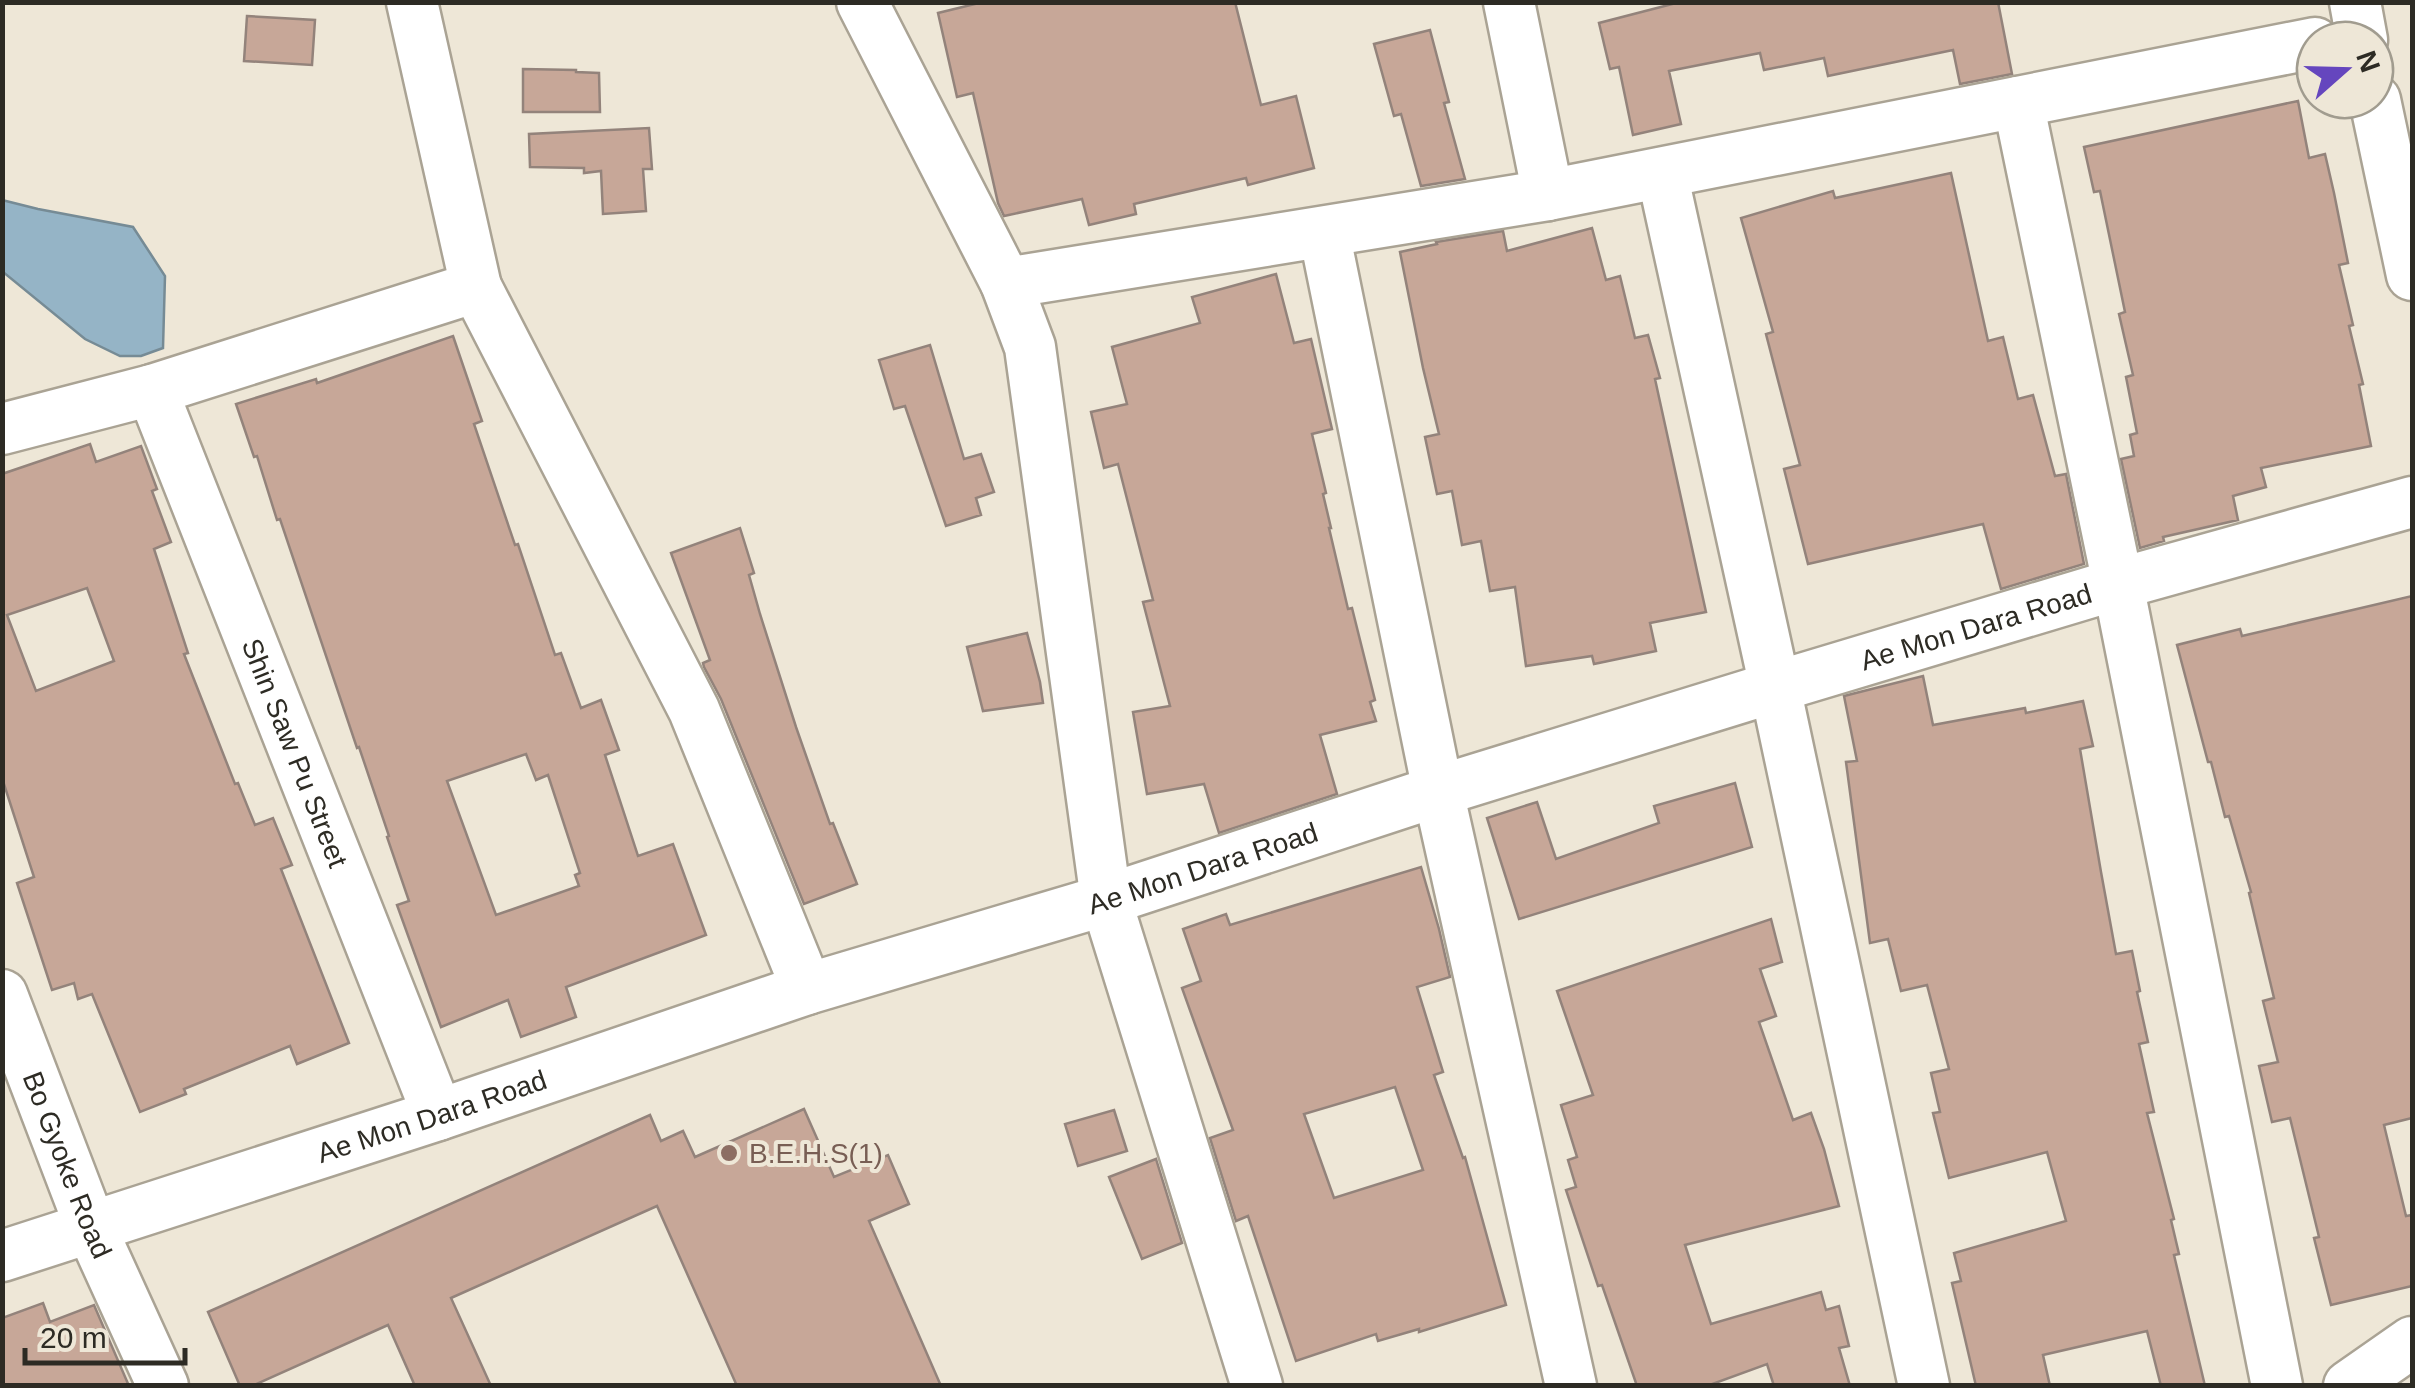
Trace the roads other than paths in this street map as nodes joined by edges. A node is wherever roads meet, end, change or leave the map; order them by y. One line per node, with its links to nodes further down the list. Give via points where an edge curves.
1 (412, 2): 12 (street)
2 (862, 2): 11 (street)
3 (1509, 2): 8 (street)
4 (2295, 43): 5 (street)
5 (2018, 102): 7 (street); 16 (street)
6 (2379, 120): 10 (street)
7 (1662, 173): 8 (street); 17 (street)
8 (1548, 195): 9 (street)
9 (1324, 232): 11 (street); 18 (street)
10 (2412, 275)
11 (1006, 282): 19 (street, via 1030,347)
12 (476, 287): 13 (street); 20 (street, via 694,710)
13 (152, 390): 14 (street); 22 (street, Shin Saw Pu Street)
14 (2, 429)
15 (2412, 502): 16 (street, Ae Mon Dara Road)
16 (2118, 584): 17 (street, Ae Mon Dara Road); 30 (street)
17 (1775, 687): 18 (street, Ae Mon Dara Road); 29 (street)
18 (1438, 791): 19 (street, Ae Mon Dara Road); 28 (street)
19 (1106, 900): 20 (street, Ae Mon Dara Road); 27 (street)
20 (808, 989): 22 (street, Ae Mon Dara Road)
21 (2, 996): 23 (street, Bo Gyoke Road)
22 (438, 1115): 23 (street, Ae Mon Dara Road)
23 (91, 1228): 24 (street, Ae Mon Dara Road); 26 (street, Bo Gyoke Road)
24 (2, 1256)
25 (2412, 1342): 31 (street)
26 (163, 1386)
27 (1257, 1386)
28 (1571, 1386)
29 (1924, 1386)
30 (2277, 1386)
31 (2349, 1386)

